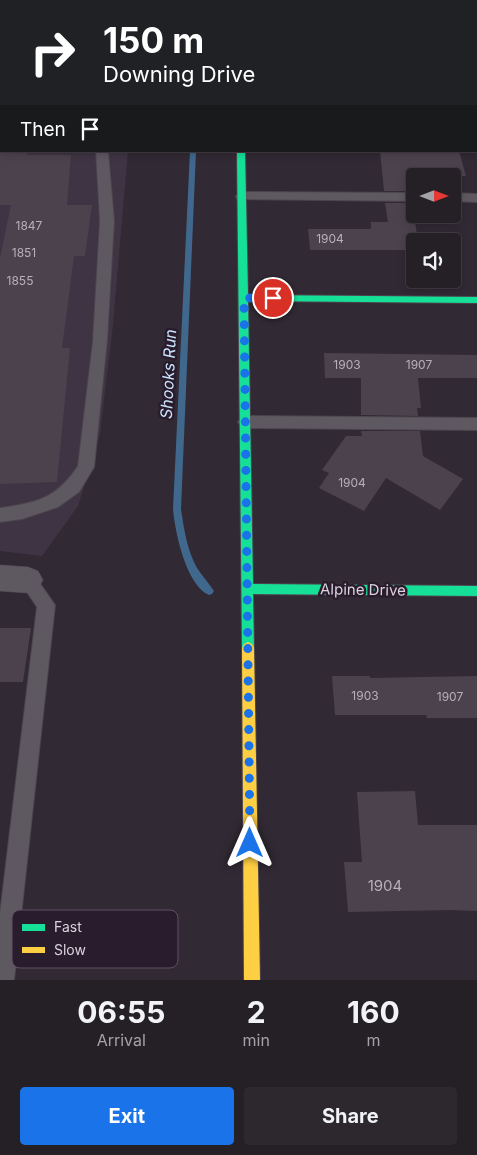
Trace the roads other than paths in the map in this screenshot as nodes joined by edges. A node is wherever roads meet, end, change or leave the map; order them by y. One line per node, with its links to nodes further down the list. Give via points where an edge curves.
1 (102, 152): 11 (lane, via 107,221 100,341 86,467 73,487 52,502)
2 (241, 152): 3 (main road)
3 (242, 196): 4 (lane); 7 (main road)
4 (406, 197)
5 (461, 198): 6 (lane)
6 (477, 198)
7 (244, 298): 8 (main road); 9 (main road)
8 (477, 300)
9 (246, 422): 10 (lane); 13 (main road)
10 (477, 424)
11 (0, 515)
12 (14, 579): 15 (lane, via 46,605)
13 (248, 589): 14 (main road, Alpine Drive); 16 (main road)
14 (477, 591)
15 (3, 980)
16 (252, 980)

